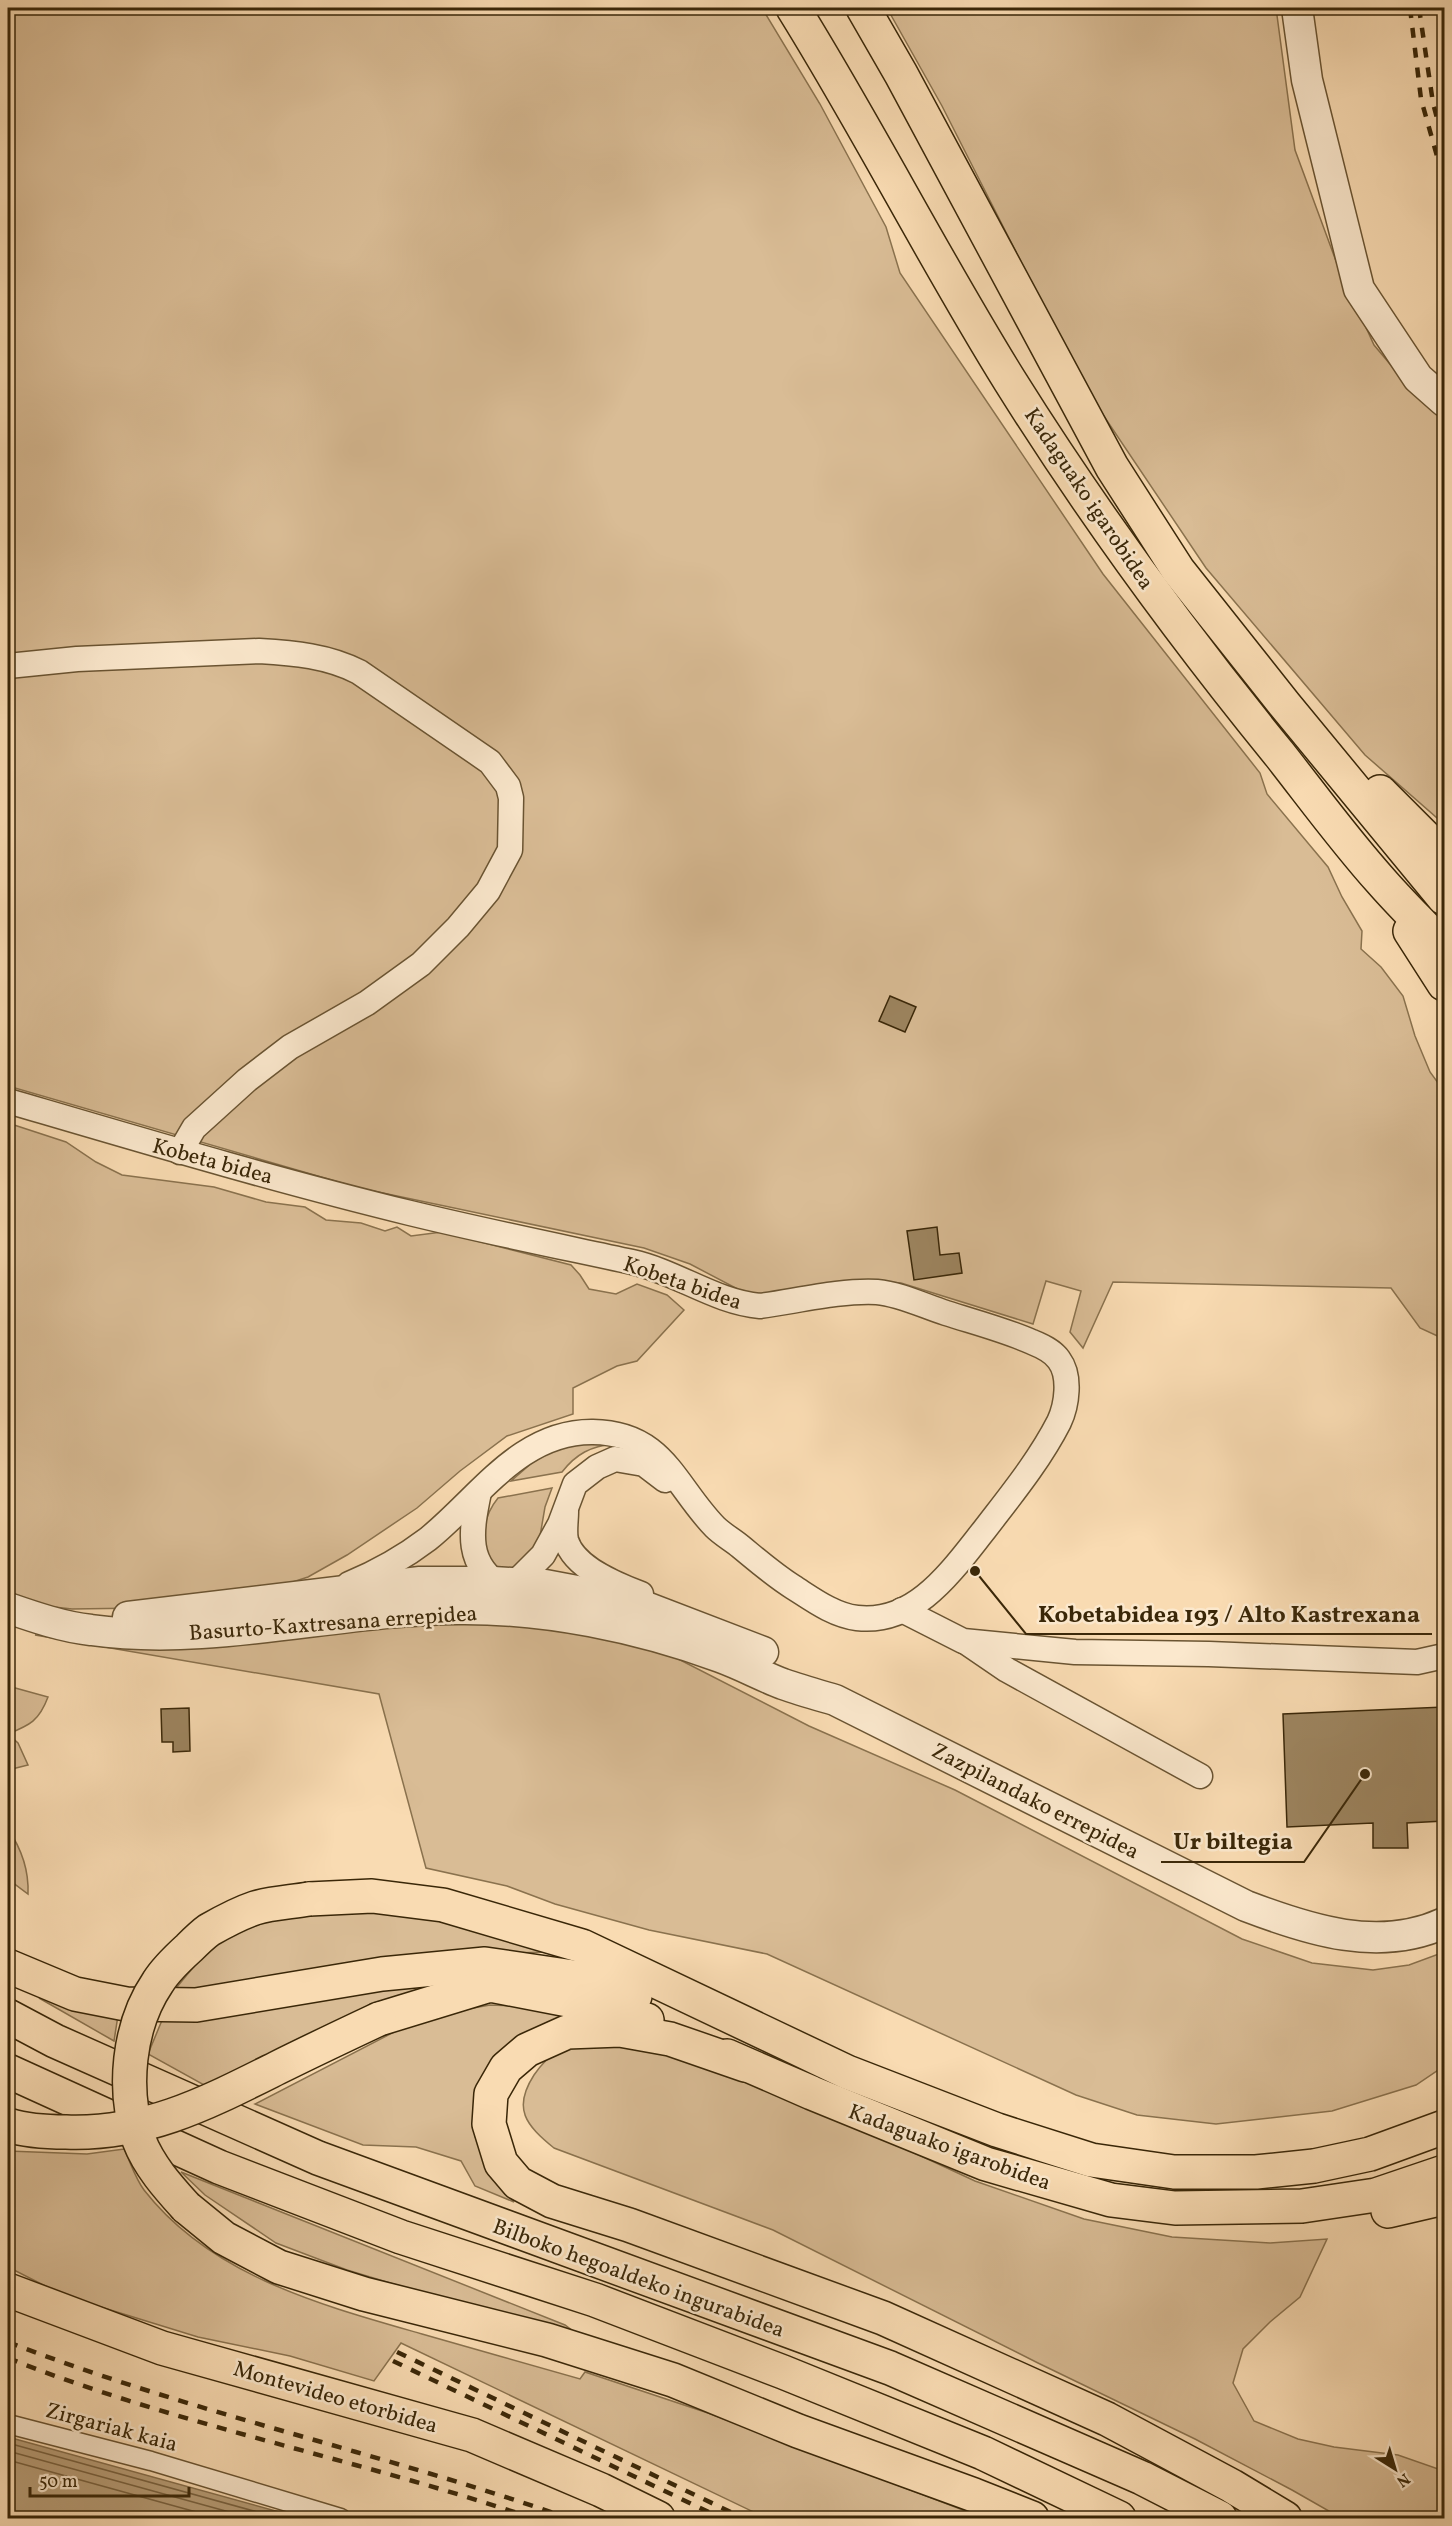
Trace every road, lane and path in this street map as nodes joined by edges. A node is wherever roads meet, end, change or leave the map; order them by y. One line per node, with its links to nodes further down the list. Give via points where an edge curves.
1 (793, 8): 8 (main road, Kadaguako igarobidea, via 932,251 1076,482 1227,690)
2 (862, 8): 6 (main road, Kadaguako igarobidea, via 1112,467 1178,570)
3 (1297, 8): 4 (street, via 1307,80 1359,289 1418,378)
4 (1444, 401)
5 (8, 666): 13 (street, via 259,651 340,662 490,762 508,786 510,850 488,891 458,927 420,964 367,1004 290,1047 247,1080 194,1128)
6 (1285, 705): 7 (main road); 9 (main road, Kadaguako igarobidea)
7 (1444, 856)
8 (1380, 880): 10 (main road, Kadaguako igarobidea); 11 (main road)
9 (1444, 898)
10 (1444, 948)
11 (1444, 984)
12 (8, 1101): 13 (street, Kobeta bidea)
13 (180, 1152): 19 (street, Kobeta bidea, via 410,1213 652,1266 746,1305 877,1292 1047,1349 1061,1362 1067,1383 1063,1414 1048,1445 949,1575 922,1599)
14 (479, 1492): 15 (street, via 518,1457 549,1438 590,1432 623,1434 649,1450 678,1477); 17 (street, via 471,1540 480,1564); 18 (street, via 402,1558)
15 (697, 1506): 16 (street, via 644,1464 615,1459 575,1484); 19 (street, Kobeta bidea, via 717,1529 773,1574 828,1609 857,1618)
16 (566, 1509): 17 (street, via 543,1555); 21 (street, via 566,1541 582,1563 597,1575 659,1601)
17 (506, 1585): 18 (street, Basurto-Kaxtresana errepidea, via 420,1582); 21 (street, Basurto-Kaxtresana errepidea, via 545,1585 630,1601); 22 (street, via 527,1598 608,1611)
18 (327, 1606): 20 (street, Basurto-Kaxtresana errepidea, via 219,1632 163,1634 91,1630); 22 (street, Basurto-Kaxtresana errepidea, via 458,1609 558,1617)
19 (902, 1610): 23 (street)
20 (17, 1611)
21 (708, 1629): 25 (street, Basurto-Kaxtresana errepidea, via 796,1669)
22 (631, 1631): 25 (street, Basurto-Kaxtresana errepidea, via 713,1654 784,1684)
23 (963, 1641): 24 (street, via 1075,1652 1416,1662); 26 (street, via 1008,1671)
24 (1444, 1656)
25 (835, 1700): 27 (street, Zazpilandako errepidea, via 1246,1906 1292,1923 1330,1933 1370,1937 1411,1933)
26 (1200, 1776)
27 (1444, 1923)
28 (8, 1966): 31 (main road, via 75,1994 126,2004 196,2005 382,1974 485,1964 587,1979)
29 (8, 2016): 44 (main road, Bilboko hegoaldeko ingurabidea, via 55,2041 318,2157 890,2368 1142,2478)
30 (745, 2065): 33 (main road, bridge, via 663,2024 599,2006 490,1985 379,2019 173,2116 131,2128 90,2133 27,2131); 37 (main road, Kadaguako igarobidea, via 931,2143 1036,2180 1111,2200 1175,2208); 45 (main road, via 670,2039 620,2030 567,2032 527,2050 506,2068 491,2094 489,2124 501,2163 518,2183 552,2201 629,2225 883,2318 1107,2419)
31 (835, 2066): 34 (main road, Kadaguako igarobidea, via 1052,2149 1091,2160 1174,2172 1256,2172 1314,2166 1370,2154); 42 (main road, bridge, via 582,1946 443,1905 372,1896 309,1899 255,1908 208,1931 157,1982 143,2009 129,2085 139,2139 163,2182 186,2207 244,2250 364,2294 548,2340 673,2380)
32 (8, 2071): 43 (main road, Bilboko hegoaldeko ingurabidea, via 219,2167 401,2238 596,2300 783,2372 983,2453)
33 (8, 2126)
34 (1444, 2127)
35 (1444, 2172): 37 (main road, Kadaguako igarobidea, via 1376,2195 1302,2206)
36 (1444, 2198): 37 (main road, via 1307,2222 1270,2223)
37 (1230, 2208)
38 (8, 2289): 41 (main road, Montevideo etorbidea, via 162,2348 472,2435)
39 (8, 2424): 40 (street, Zirgariak kaia, via 151,2461)
40 (340, 2518)
41 (658, 2518)
42 (1032, 2518)
43 (1119, 2518)
44 (1220, 2518)
45 (1285, 2518)

